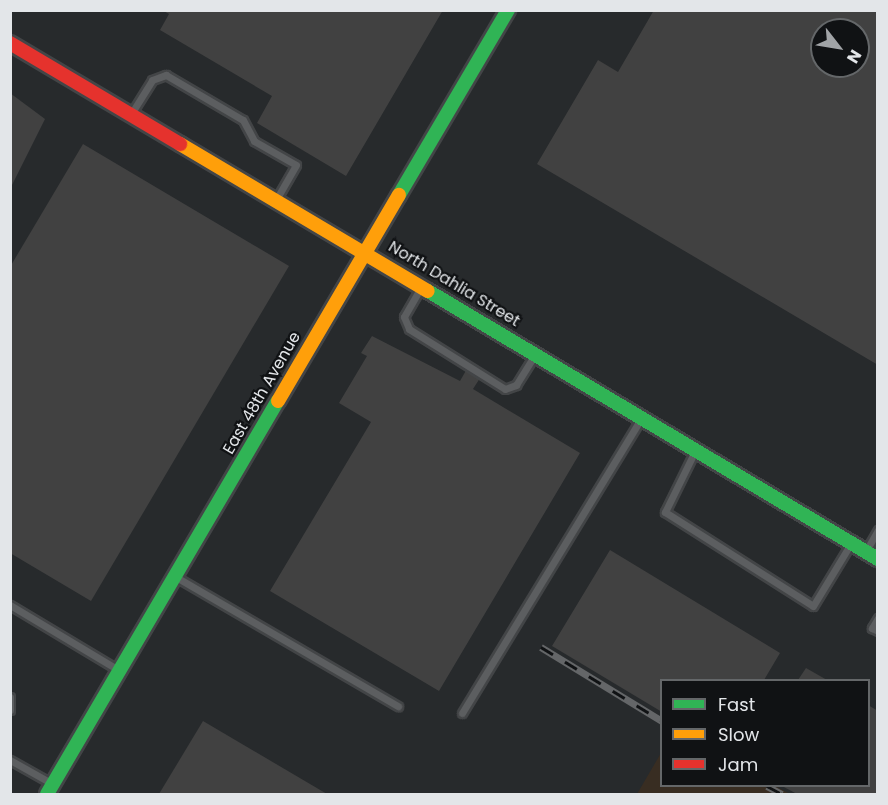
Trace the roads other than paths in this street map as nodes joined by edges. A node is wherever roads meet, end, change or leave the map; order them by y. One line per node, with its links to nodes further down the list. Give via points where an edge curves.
1 (507, 10): 5 (street, East 48th Avenue)
2 (10, 43): 3 (street, North Dahlia Street)
3 (132, 114): 4 (street, North Dahlia Street); 4 (lane, via 152,80 166,75 243,120 254,141 296,165)
4 (277, 198): 5 (street, North Dahlia Street)
5 (365, 249): 6 (street, North Dahlia Street); 13 (street, East 48th Avenue)
6 (423, 285): 7 (street, North Dahlia Street); 7 (lane, via 404,317 409,329 505,389 516,385)
7 (536, 353): 8 (street, North Dahlia Street)
8 (642, 417): 9 (street, North Dahlia Street); 21 (lane)
9 (696, 449): 11 (street, North Dahlia Street); 11 (lane, via 665,512 813,606)
10 (878, 530): 12 (lane)
11 (851, 543): 12 (street, North Dahlia Street)
12 (874, 556)
13 (174, 576): 17 (street, East 48th Avenue); 19 (lane)
14 (10, 605): 17 (lane)
15 (878, 618): 16 (lane, via 872,628)
16 (878, 632)
17 (119, 670): 23 (street, East 48th Avenue)
18 (10, 697): 20 (lane)
19 (398, 706)
20 (10, 710)
21 (462, 713)
22 (10, 760): 23 (lane)
23 (50, 789)

